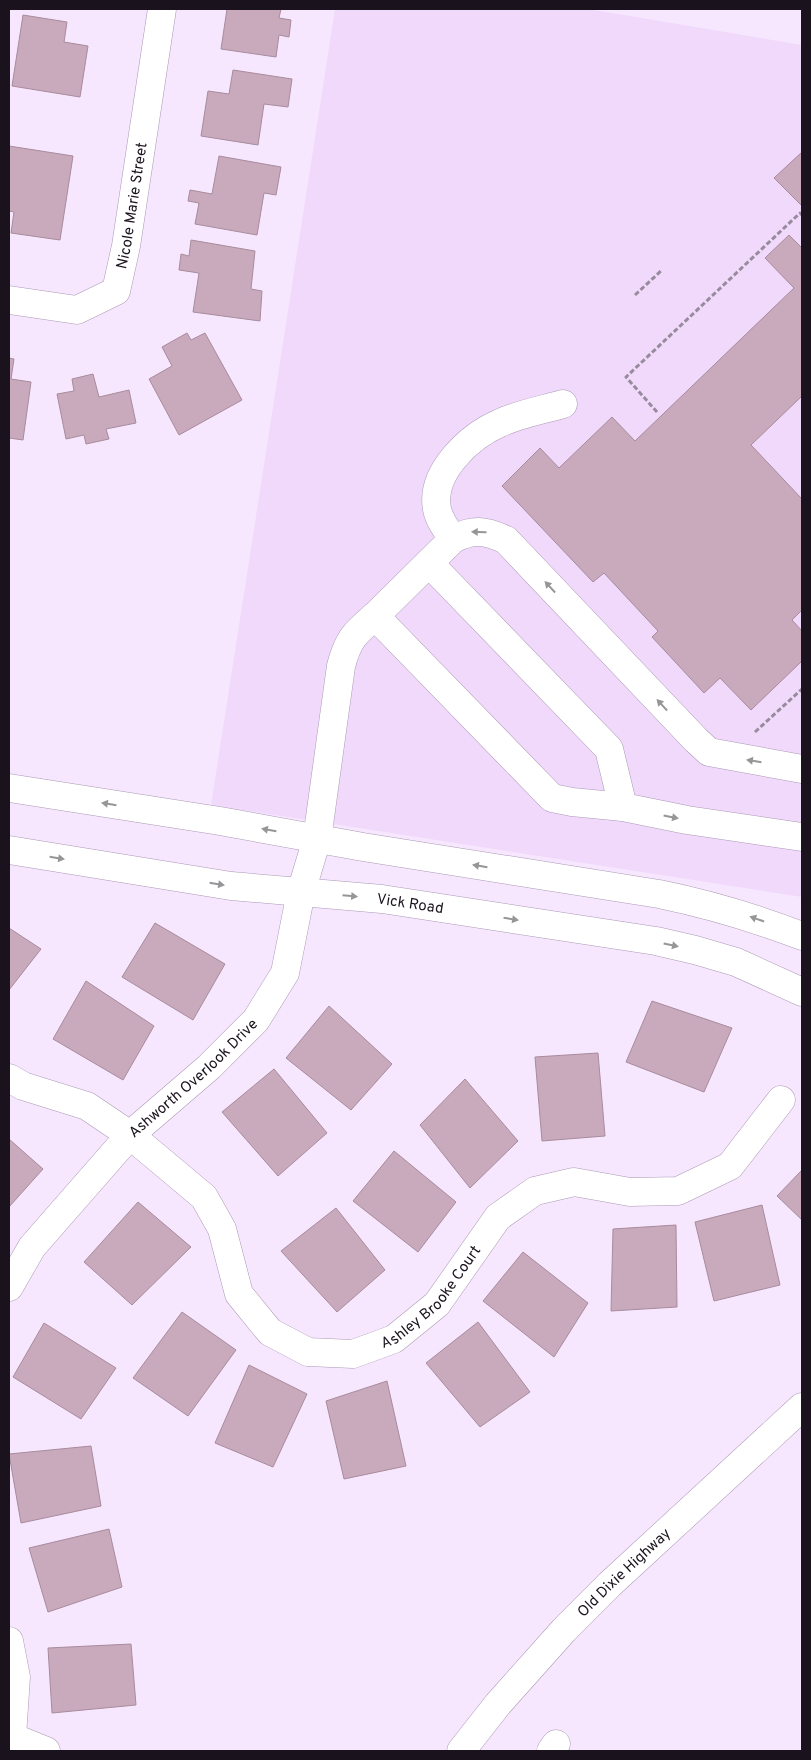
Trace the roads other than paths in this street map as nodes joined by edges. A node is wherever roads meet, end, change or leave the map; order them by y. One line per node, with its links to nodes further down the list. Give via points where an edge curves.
1 (162, 9): 2 (street, Nicole Marie Street, via 126,246 116,291 77,310)
2 (9, 300)
3 (563, 404): 4 (street, via 501,422 476,436 453,458 436,497 441,522)
4 (453, 539): 5 (street, Ashworth Overlook Drive); 7 (street, one-way to 4, via 709,752 506,540 480,532 466,532)
5 (429, 562): 6 (street, Ashworth Overlook Drive); 9 (street, via 609,749)
6 (375, 616): 9 (street, via 552,798); 11 (street, Ashworth Overlook Drive, via 354,634 345,650)
7 (802, 769)
8 (9, 788): 11 (street, one-way to 8)
9 (623, 807): 10 (street, one-way to 10)
10 (802, 837)
11 (317, 839): 13 (street, Ashworth Overlook Drive); 14 (street, one-way to 11, via 714,906 659,894)
12 (9, 850): 13 (street, Vick Road, one-way to 13, via 231,886)
13 (301, 892): 15 (street, Vick Road, one-way to 15, via 382,899 656,941 736,962); 18 (street, Ashworth Overlook Drive, via 285,972 256,1020 209,1067)
14 (802, 936)
15 (802, 992)
16 (9, 1078): 18 (street, Ashley Brooke Court, via 23,1086 87,1106)
17 (781, 1100): 18 (street, Ashley Brooke Court, via 730,1166 678,1191 630,1192 574,1182 535,1191 498,1217 437,1304 394,1340 353,1354 308,1352 270,1332 239,1294 222,1229 204,1197)
18 (130, 1135): 19 (street, Ashworth Overlook Drive, via 32,1247)
19 (9, 1287)
20 (802, 1407): 24 (street, Old Dixie Highway, via 564,1630)
21 (9, 1641): 22 (street, via 16,1677)
22 (11, 1742): 23 (street)
23 (46, 1751)
24 (461, 1751)

